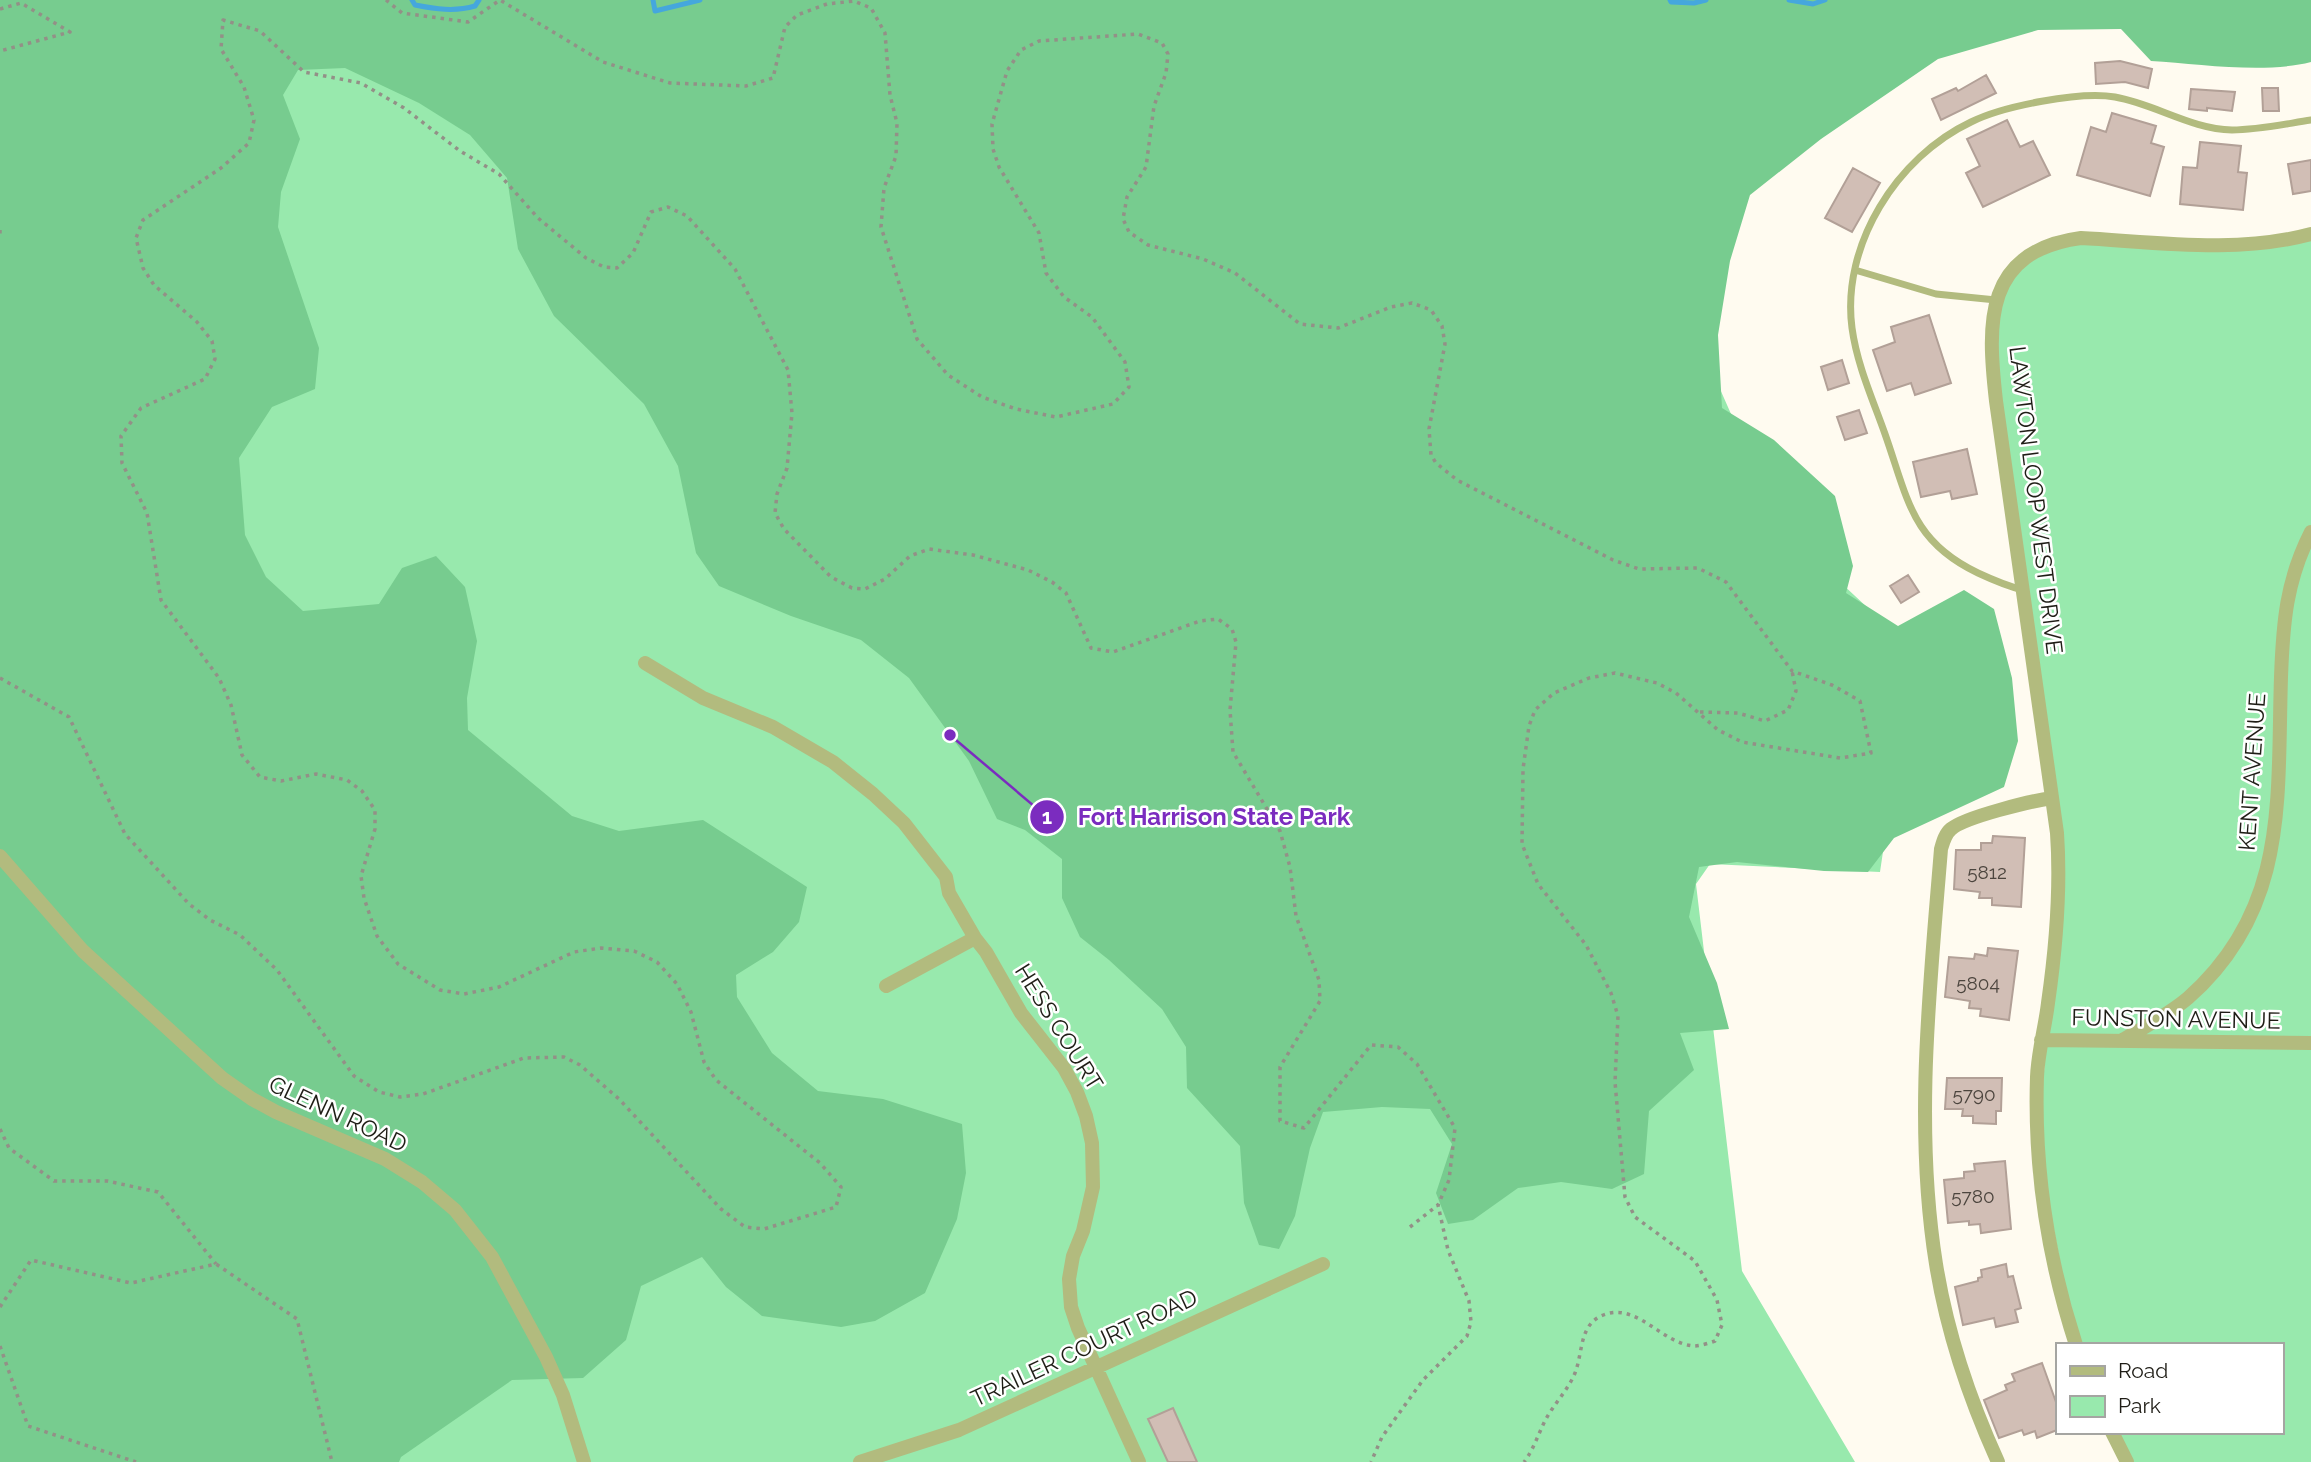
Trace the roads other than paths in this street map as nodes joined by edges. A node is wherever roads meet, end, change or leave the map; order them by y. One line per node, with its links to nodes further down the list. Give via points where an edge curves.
1 (2311, 120): 3 (lane, via 2233,130 2201,125 2118,97 2092,96 1997,111 1949,133 1903,173 1870,225)
2 (2311, 234): 4 (street, LAWTON LOOP WEST DRIVE, via 2263,243 2202,245 2061,240 2021,261)
3 (1855, 270): 4 (lane, via 1936,294); 6 (lane, via 1850,308 1855,346 1919,523 1936,546 1960,565)
4 (1996, 300): 6 (street, LAWTON LOOP WEST DRIVE, via 1993,380)
5 (2311, 533): 13 (street, KENT AVENUE, via 2295,568 2284,619 2276,816 2264,884 2247,924 2206,980 2160,1019)
6 (2024, 590): 8 (street, LAWTON LOOP WEST DRIVE)
7 (645, 663): 10 (street, HESS COURT, via 703,698 804,744 873,794 904,823 946,877 949,893)
8 (2052, 798): 12 (street, LAWTON LOOP WEST DRIVE, via 2058,895 2053,969); 22 (street, via 1984,815 1957,824 1947,833 1941,849 1928,1002 1927,1178 1936,1266 1962,1373)
9 (0, 856): 19 (street, GLENN ROAD, via 83,951 222,1078 276,1112 385,1159 455,1210 492,1257 549,1363)
10 (975, 938): 11 (street); 17 (street, HESS COURT, via 1021,1013 1069,1077 1089,1126 1093,1187 1069,1287 1075,1322)
11 (886, 986)
12 (2041, 1040): 13 (street, FUNSTON AVENUE); 16 (street, LAWTON LOOP WEST DRIVE, via 2037,1098 2042,1190 2054,1266)
13 (2121, 1041): 14 (street, FUNSTON AVENUE)
14 (2311, 1043)
15 (1323, 1264): 17 (street, TRAILER COURT ROAD)
16 (2075, 1343)
17 (1095, 1366): 20 (street, TRAILER COURT ROAD, via 940,1438); 21 (street, HESS COURT)
18 (2113, 1434): 23 (street)
19 (584, 1462)
20 (860, 1462)
21 (1139, 1462)
22 (1998, 1462)
23 (2127, 1462)

